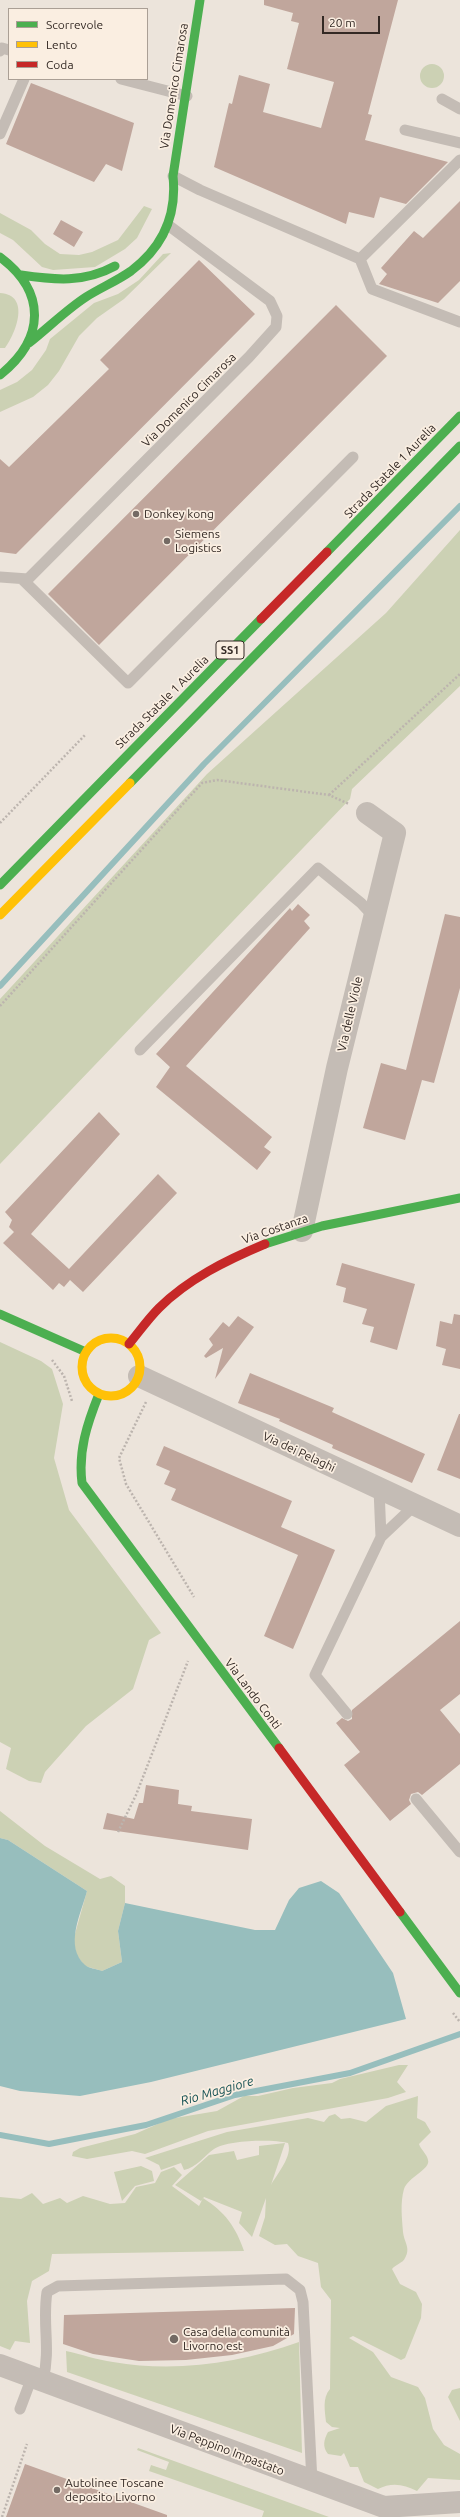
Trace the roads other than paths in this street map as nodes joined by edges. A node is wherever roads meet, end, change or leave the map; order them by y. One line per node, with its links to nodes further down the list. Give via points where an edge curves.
1 (200, 0): 4 (main road, Via Domenico Cimarosa)
2 (24, 80): 8 (lane)
3 (125, 80): 4 (lane)
4 (186, 96): 11 (main road, Via Domenico Cimarosa)
5 (442, 99): 6 (lane)
6 (460, 109)
7 (405, 130): 9 (lane)
8 (0, 134)
9 (460, 143)
10 (460, 160): 15 (lane)
11 (173, 176): 12 (main road, Via Domenico Cimarosa); 13 (main road, Via Domenico Cimarosa, via 175,202); 15 (lane)
12 (163, 192)
13 (168, 225): 19 (main road, Via Domenico Cimarosa, via 150,252 131,271 84,298); 25 (lane, Via Domenico Cimarosa, via 270,301 277,316 276,327 96,512 28,579)
14 (0, 257): 17 (main road)
15 (360, 259): 18 (lane, via 372,289)
16 (120, 262): 17 (main road, via 98,275 78,281)
17 (20, 275): 19 (main road, via 34,300 34,326)
18 (460, 322)
19 (29, 343): 20 (main road, via 16,362)
20 (0, 375)
21 (460, 416): 27 (main road, Strada Statale 1 Aurelia / SS1)
22 (460, 446): 28 (main road, SS1)
23 (353, 457): 25 (lane, via 128,683)
24 (0, 577): 25 (lane)
25 (22, 579)
26 (367, 813): 29 (street, Via delle Viole, via 395,833)
27 (0, 885)
28 (0, 915)
29 (374, 917): 30 (lane, via 318,868); 32 (street, Via delle Viole)
30 (140, 1050)
31 (460, 1198): 32 (main road, Via Costanza, via 346,1219)
32 (302, 1230): 34 (main road, Via Costanza, via 254,1247 178,1290 152,1313)
33 (0, 1314): 35 (main road)
34 (129, 1344): 35 (main road, via 119,1339 108,1338 98,1341); 36 (main road, via 139,1358)
35 (86, 1352): 37 (main road, via 82,1359 82,1374 89,1387)
36 (139, 1376): 37 (main road, via 133,1387 123,1394); 38 (street, Via dei Pelaghi)
37 (99, 1394): 45 (main road, Via Lando Conti, via 86,1424 80,1449 82,1483)
38 (379, 1489): 39 (street, Via dei Pelaghi); 41 (lane)
39 (415, 1505): 40 (street, Via dei Pelaghi); 41 (lane)
40 (460, 1526)
41 (381, 1537): 42 (lane, via 315,1675)
42 (347, 1714)
43 (416, 1799): 44 (lane)
44 (460, 1852)
45 (460, 1993)
46 (0, 2365): 47 (street, Via Peppino Impastato)
47 (37, 2378): 48 (lane); 49 (street, Via Peppino Impastato); 49 (lane, via 48,2360 45,2305 47,2292 58,2286 286,2279 300,2290 303,2302)
48 (20, 2409)
49 (312, 2482): 51 (street, Via Peppino Impastato)
50 (460, 2502): 51 (street, Via Peppino Impastato)
51 (384, 2512)

